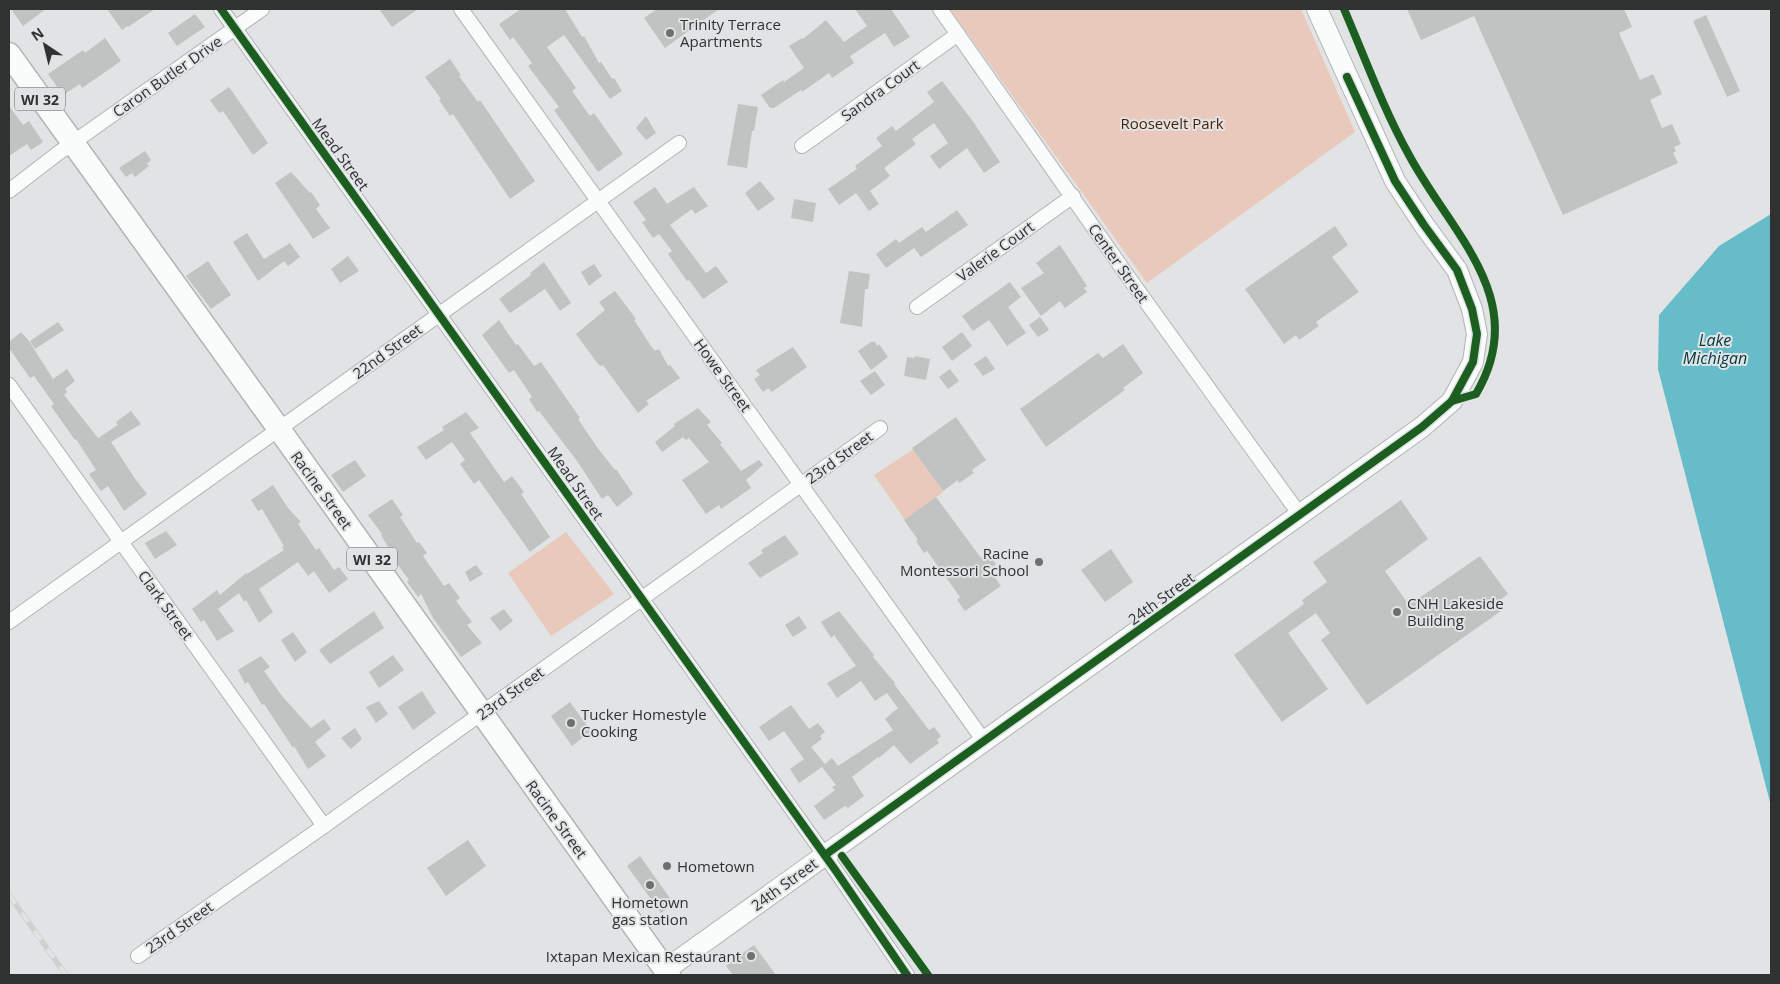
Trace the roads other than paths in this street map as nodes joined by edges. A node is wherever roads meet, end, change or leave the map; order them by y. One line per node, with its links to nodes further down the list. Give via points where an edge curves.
1 (221, 9): 6 (street, Mead Street)
2 (262, 9): 6 (street, Caron Butler Drive)
3 (461, 9): 14 (street, Howe Street)
4 (940, 9): 7 (street, Center Street)
5 (1317, 9): 21 (street, 24th Street, via 1395,181 1457,270 1477,334 1473,362 1452,401 1431,421)
6 (235, 28): 10 (street, Caron Butler Drive); 16 (street, Mead Street)
7 (958, 34): 11 (street, Sandra Court); 13 (street, Center Street)
8 (9, 54): 10 (main road, Racine Street / WI 32)
9 (678, 143): 14 (street, 22nd Street)
10 (72, 144): 12 (street, Caron Butler Drive); 19 (main road, Racine Street / WI 32)
11 (802, 146)
12 (9, 191)
13 (1073, 196): 15 (street, Valerie Court); 21 (street, Center Street)
14 (598, 200): 16 (street, 22nd Street); 20 (street, Howe Street)
15 (917, 307)
16 (439, 314): 19 (street, 22nd Street); 23 (street, Mead Street)
17 (9, 385): 22 (street, Clark Street)
18 (880, 428): 20 (street, 23rd Street)
19 (279, 429): 22 (street, 22nd Street); 25 (main road, Racine Street / WI 32)
20 (801, 484): 23 (street, 23rd Street); 26 (street, Howe Street)
21 (1300, 515): 26 (street, 24th Street)
22 (121, 542): 24 (street, 22nd Street); 27 (street, Clark Street)
23 (641, 598): 25 (street, 23rd Street); 28 (street, Mead Street)
24 (9, 622)
25 (482, 713): 27 (street, 23rd Street); 30 (main road, Racine Street / WI 32)
26 (984, 741): 28 (street, 24th Street)
27 (324, 826): 29 (street, 23rd Street)
28 (825, 855): 30 (street, 24th Street); 31 (street, Mead Street)
29 (138, 956)
30 (667, 973)
31 (907, 975)

